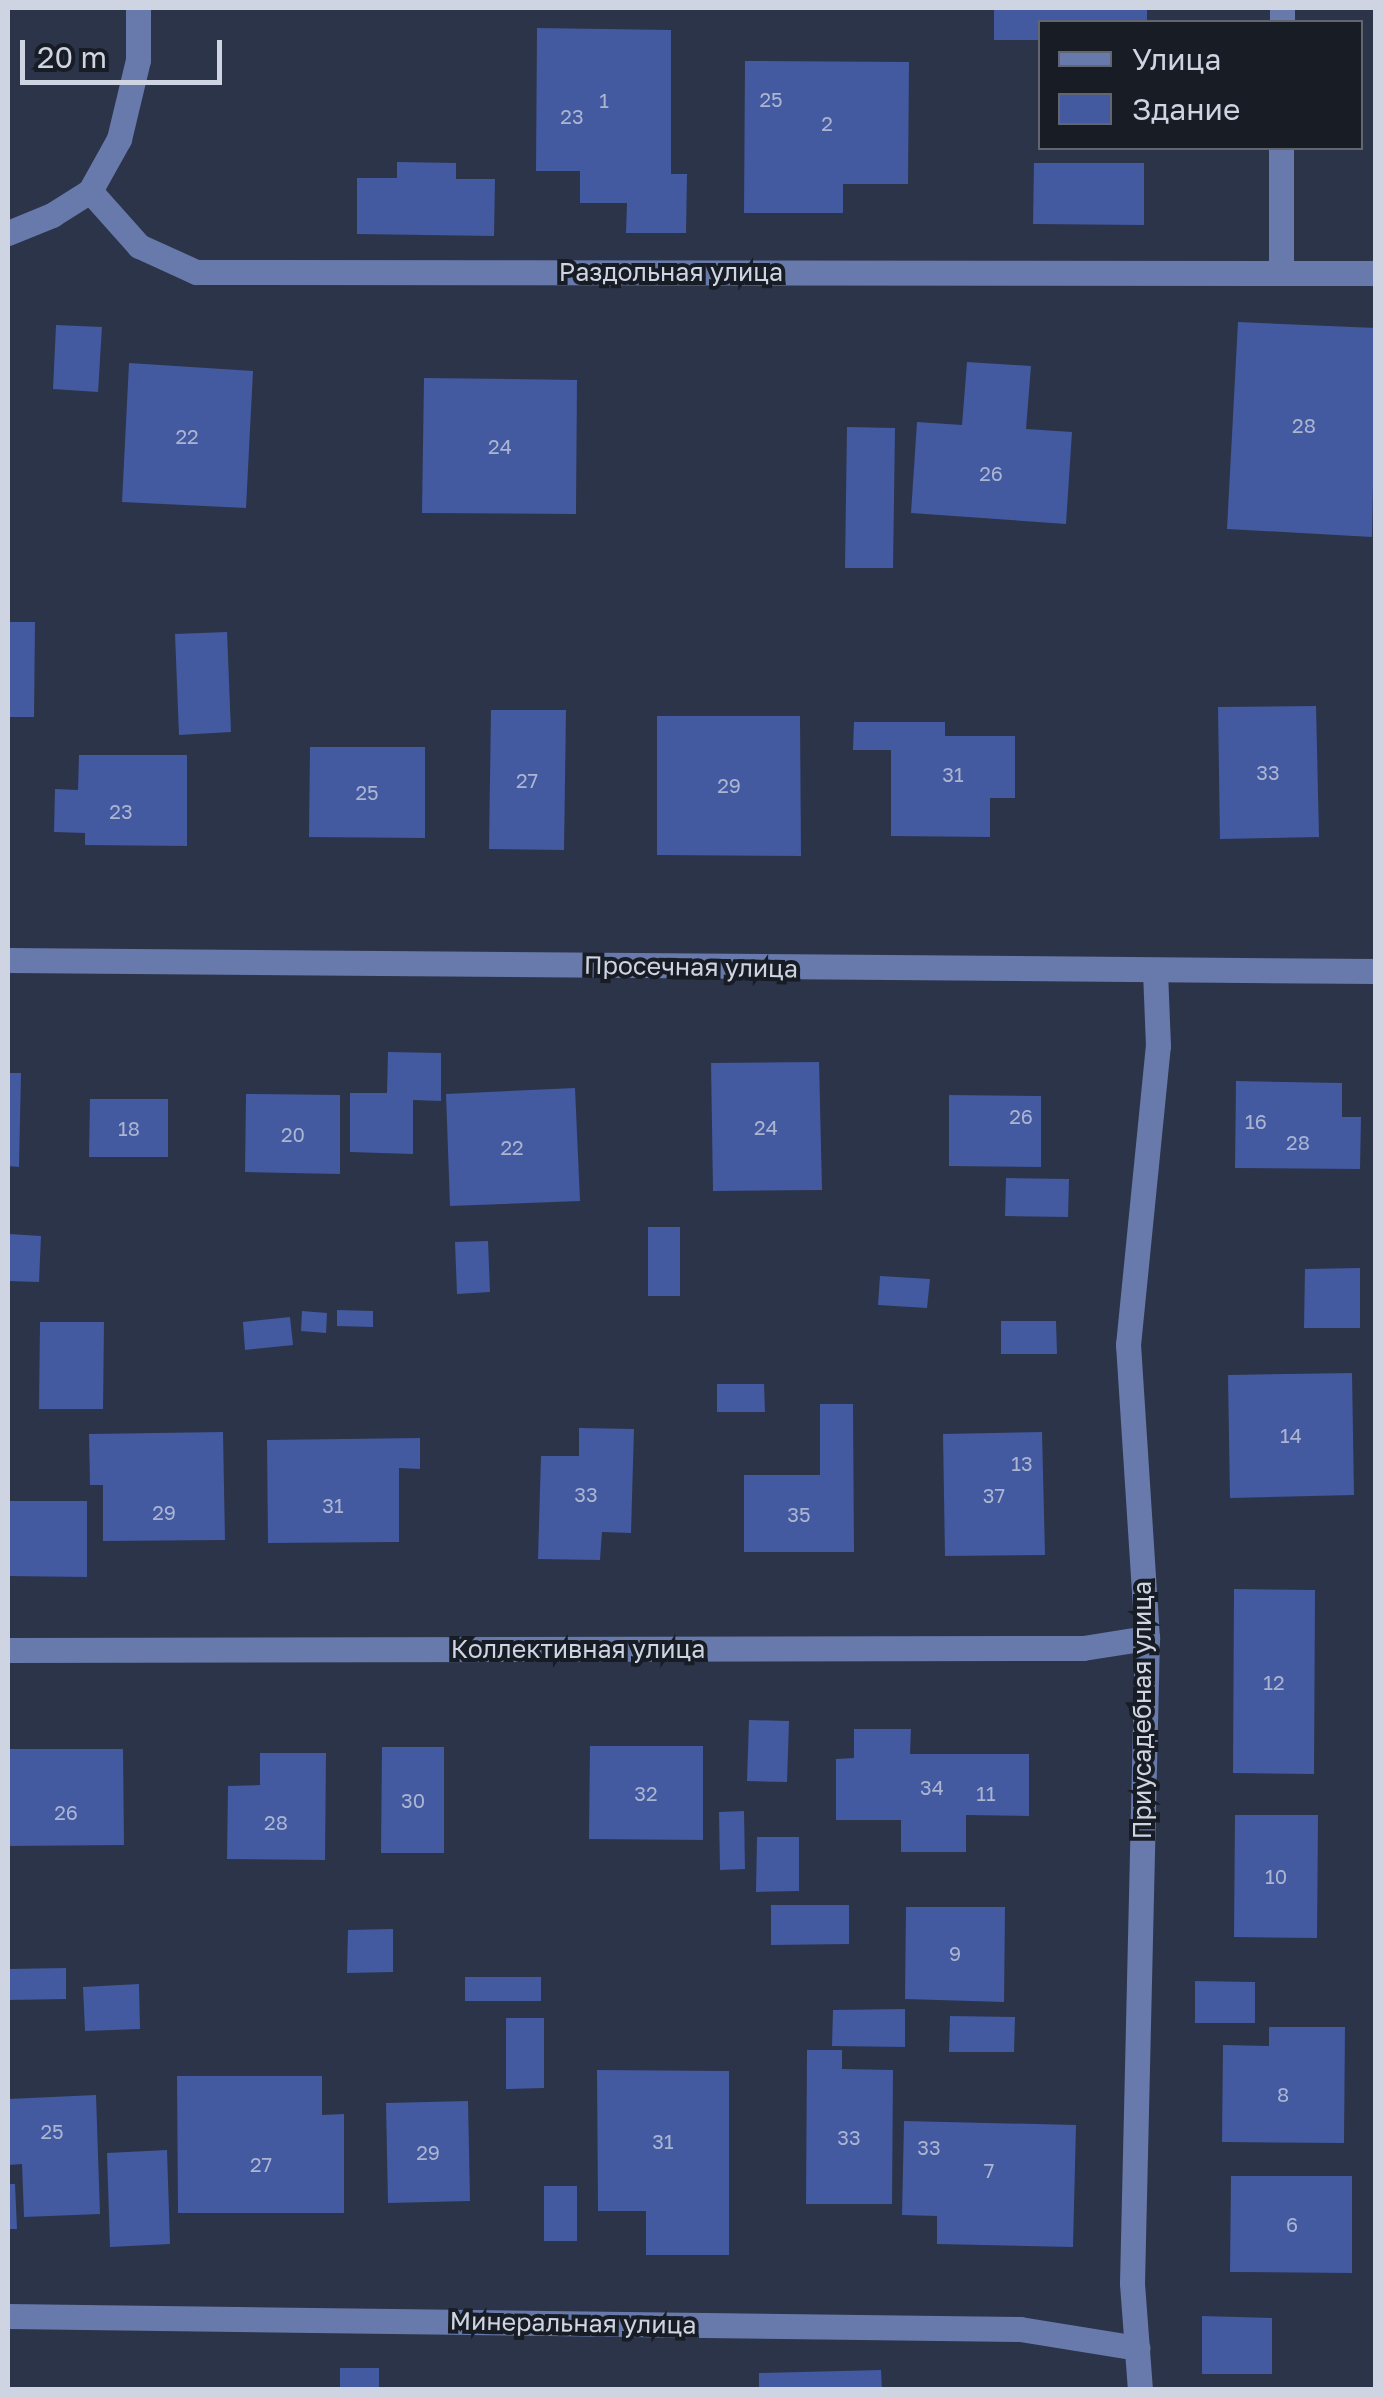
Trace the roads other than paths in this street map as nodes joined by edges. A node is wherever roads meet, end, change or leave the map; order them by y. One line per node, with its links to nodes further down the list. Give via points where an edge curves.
1 (138, 8): 3 (street, via 138,60 119,140)
2 (1282, 150): 5 (street)
3 (90, 191): 4 (street); 5 (street, Раздольная улица, via 139,246 196,272)
4 (8, 233)
5 (1280, 272): 6 (street, Раздольная улица)
6 (1376, 273)
7 (8, 960): 8 (street, Просечная улица)
8 (1155, 971): 9 (street, Просечная улица); 10 (street, Приусадебная улица, via 1158,1046 1128,1345)
9 (1376, 971)
10 (1147, 1638): 11 (street, Коллективная улица, via 1083,1648); 13 (street, Приусадебная улица, via 1132,2283)
11 (8, 1650)
12 (8, 2316): 13 (street, Минеральная улица, via 1020,2328)
13 (1137, 2348): 14 (street, Приусадебная улица)
14 (1140, 2390)

